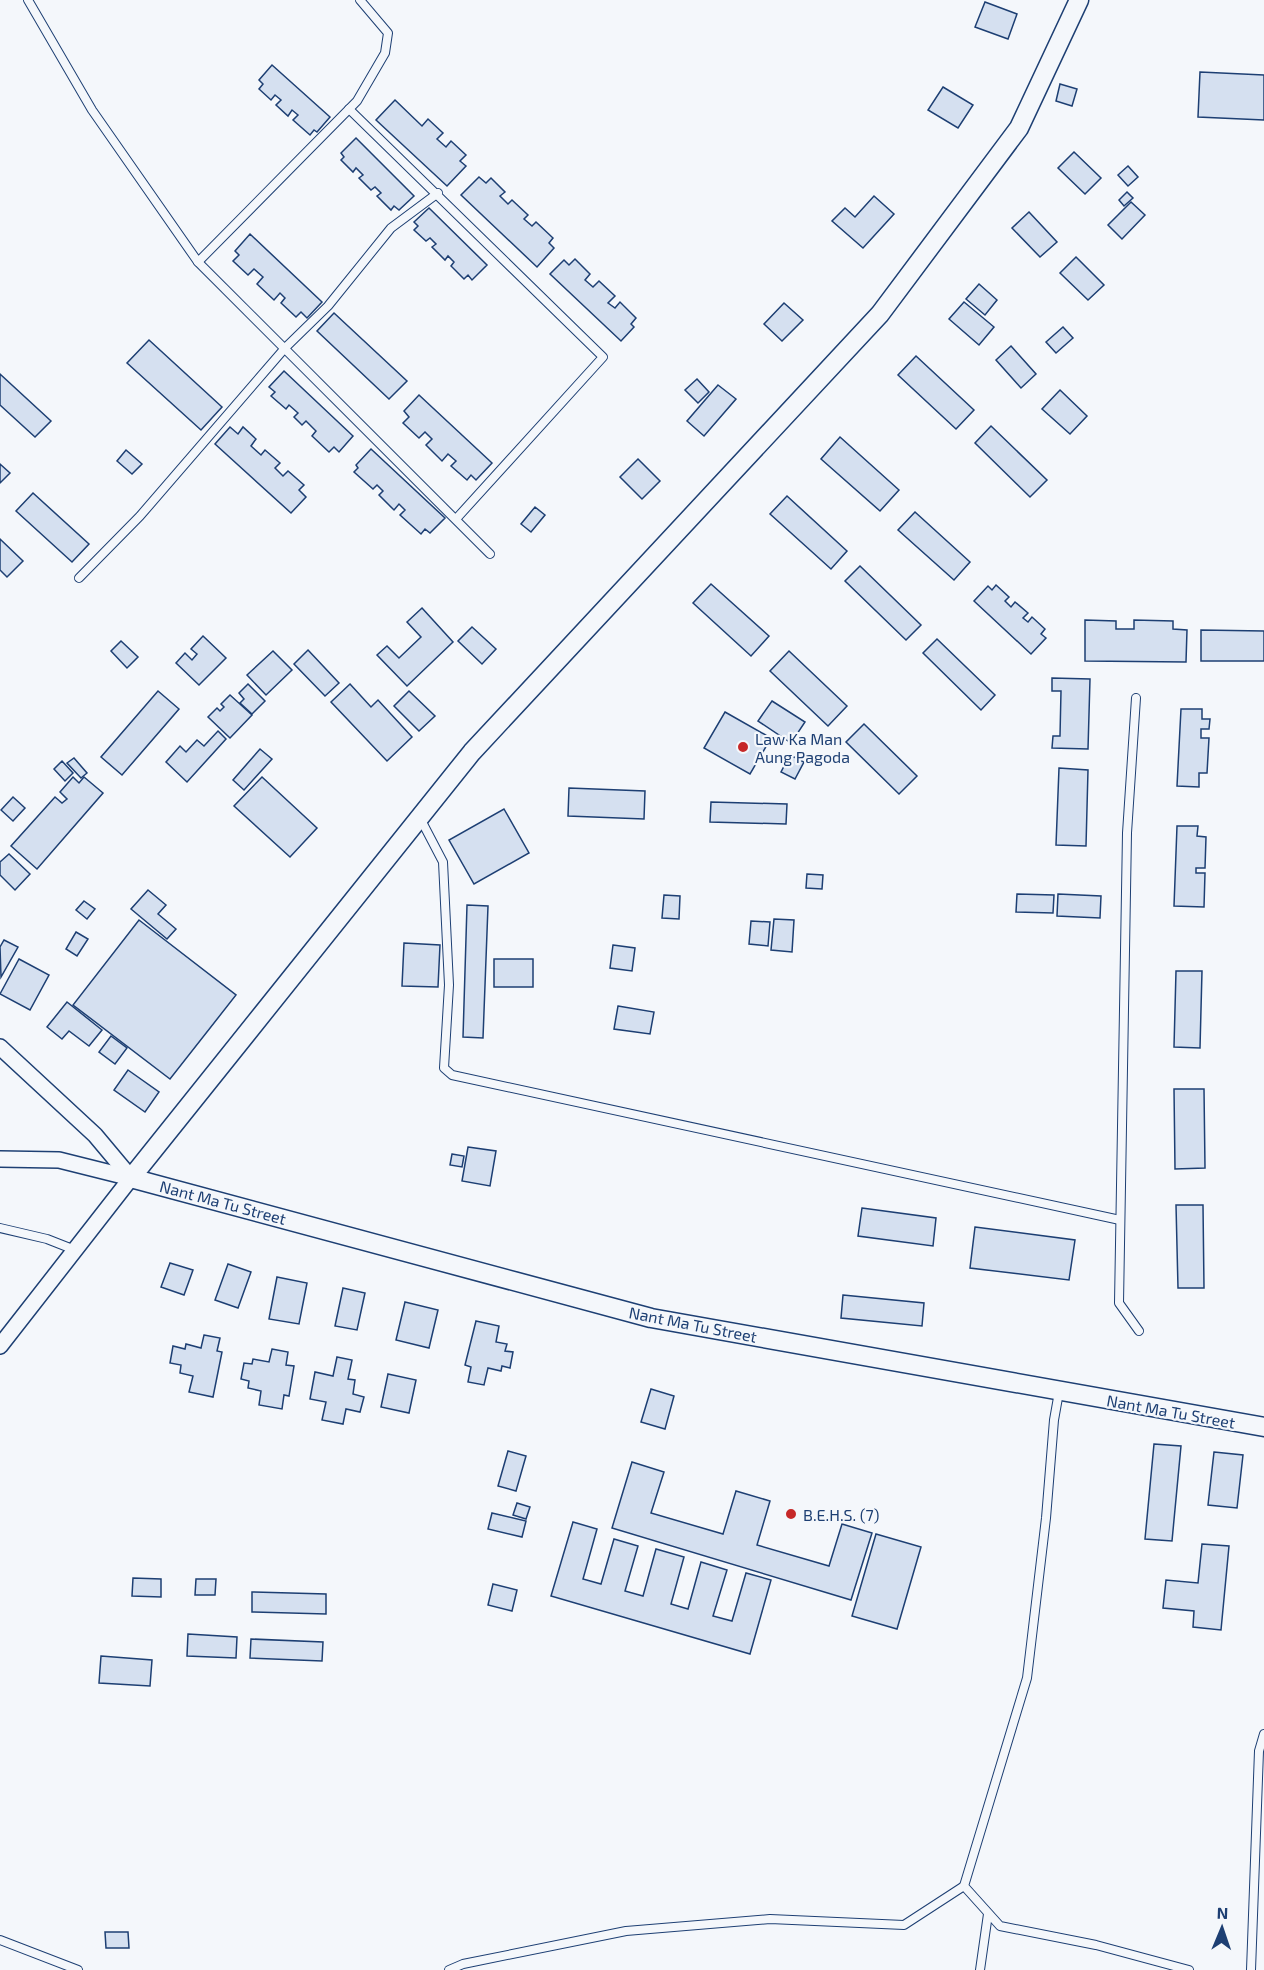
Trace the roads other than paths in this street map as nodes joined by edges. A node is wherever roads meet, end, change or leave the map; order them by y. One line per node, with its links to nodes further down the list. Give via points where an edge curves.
1 (28, 0): 6 (lane, via 92,110)
2 (360, 0): 4 (lane, via 388,33 385,53)
3 (1079, 0): 12 (street, via 1019,128 880,314 472,752)
4 (349, 109): 5 (lane); 6 (lane)
5 (438, 193): 7 (lane, via 391,228 328,306); 8 (lane, via 603,357)
6 (198, 262): 7 (lane)
7 (285, 348): 8 (lane); 10 (lane, via 140,516)
8 (456, 519): 9 (lane)
9 (490, 554)
10 (79, 578)
11 (1136, 698): 16 (lane, via 1127,833)
12 (419, 818): 15 (street); 16 (lane, via 443,862 449,985 444,1068 452,1075)
13 (0, 1047): 15 (street, via 95,1135)
14 (0, 1159): 15 (street, via 59,1161)
15 (132, 1178): 18 (street); 21 (street, Nant Ma Tu Street, via 651,1318)
16 (1120, 1220): 19 (lane, via 1119,1303)
17 (0, 1228): 18 (lane)
18 (75, 1250): 20 (street)
19 (1139, 1331)
20 (0, 1346)
21 (1059, 1390): 22 (street, Nant Ma Tu Street); 24 (lane, via 1027,1678)
22 (1264, 1427)
23 (1264, 1734): 31 (lane, via 1259,1751)
24 (964, 1886): 25 (lane); 28 (lane, via 904,1925 770,1919 626,1931)
25 (988, 1914): 29 (lane); 30 (lane, via 1000,1926 1096,1945)
26 (0, 1940): 27 (lane)
27 (78, 1970)
28 (449, 1970)
29 (980, 1970)
30 (1189, 1970)
31 (1251, 1970)

